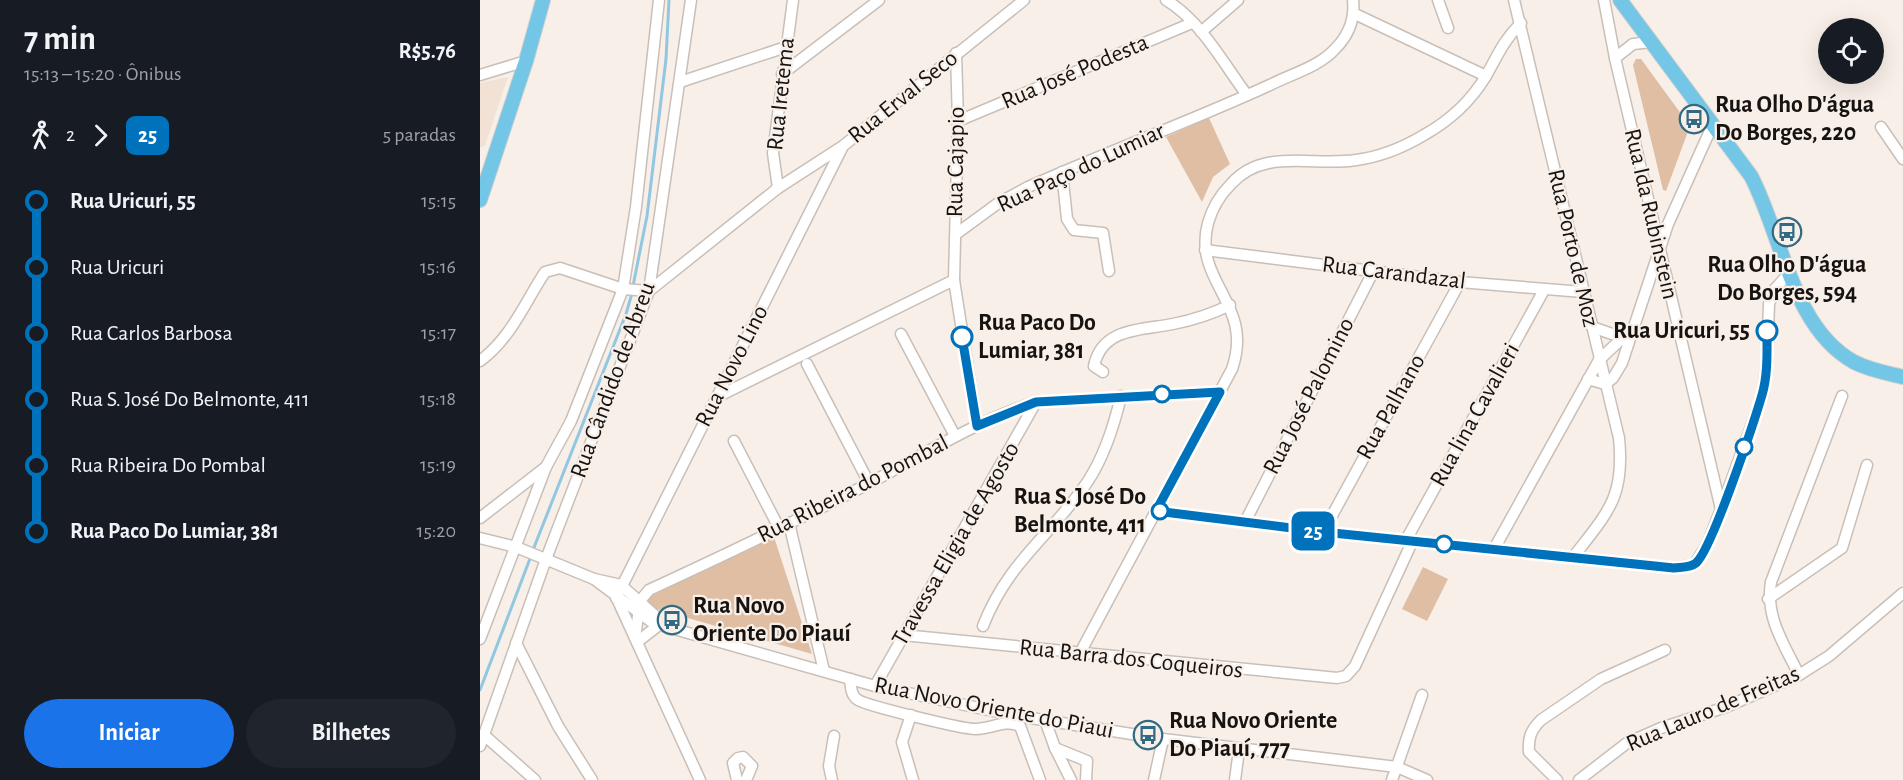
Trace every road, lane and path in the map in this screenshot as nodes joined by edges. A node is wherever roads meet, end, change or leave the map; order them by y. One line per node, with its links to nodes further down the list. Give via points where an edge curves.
1 (543, 0): 23 (main road)
2 (659, 0): 45 (street, Rua Cândido de Abreu)
3 (691, 0): 27 (street, Rua Cândido de Abreu)
4 (879, 0): 24 (street)
5 (1024, 0): 21 (street, Rua Erval Seco)
6 (1166, 0): 15 (street)
7 (1238, 0): 18 (street)
8 (1353, 0): 14 (street)
9 (1438, 0): 17 (street)
10 (1514, 0): 16 (street, Rua Porto de Moz)
11 (1604, 0): 22 (street, Rua Ida Rubinstein)
12 (1620, 0): 19 (main road)
13 (795, 2): 20 (street, Rua Iretema)
14 (1355, 14): 26 (street); 28 (street, Rua Paço do Lumiar, via 1335,50 1318,62)
15 (1192, 23): 18 (street); 29 (street, Rua José Podesta)
16 (1521, 23): 26 (street, via 1504,40); 48 (street, Rua Porto de Moz)
17 (1448, 28)
18 (1201, 32): 28 (street)
19 (1653, 42): 22 (street, via 1633,45); 30 (main road)
20 (786, 47): 24 (street, Rua Iretema); 27 (street)
21 (956, 53): 29 (street, Rua Cajapio); 32 (street, Rua Erval Seco)
22 (1615, 58): 38 (street, Rua Ida Rubinstein)
23 (526, 61): 25 (street); 36 (main road)
24 (782, 74): 35 (street, Rua Iretema, via 773,153)
25 (480, 75)
26 (1486, 76): 39 (street, via 1445,122 1402,147 1356,160 1292,160 1253,166 1237,177 1215,206)
27 (680, 82): 47 (street, Rua Cândido de Abreu)
28 (1246, 95): 34 (street, Rua Paço do Lumiar)
29 (958, 121): 37 (street, Rua Cajapio)
30 (1713, 124): 38 (street); 42 (main road, via 1766,204)
31 (1881, 127): 33 (street)
32 (843, 146): 35 (street, Rua Erval Seco); 65 (street, Rua Novo Lino)
33 (1903, 159)
34 (1062, 172): 37 (street, Rua Paço do Lumiar, via 997,204); 41 (street, via 1068,223 1074,230 1102,233)
35 (778, 188): 47 (street, Rua Erval Seco)
36 (480, 200)
37 (956, 234): 43 (street)
38 (1660, 248): 51 (street); 73 (street, Rua Ida Rubinstein)
39 (1205, 250): 40 (street, Rua Carandazal); 49 (street, via 1218,286)
40 (1374, 270): 44 (street, Rua Carandazal); 76 (street, Rua José Palomino)
41 (1109, 271)
42 (1790, 272): 59 (main road, via 1808,316 1831,345 1854,362); 73 (street, via 1774,290 1769,304 1762,394)
43 (954, 280): 65 (street); 67 (street)
44 (1460, 282): 46 (street, Rua Carandazal); 78 (street, Rua Palhano)
45 (624, 289): 47 (street); 55 (street, via 552,268 545,272 497,349); 71 (street, Rua Cândido de Abreu, via 571,421)
46 (1544, 290): 48 (street, Rua Carandazal); 80 (street, Rua lina Cavalieri)
47 (647, 291): 84 (street, Rua Cândido de Abreu)
48 (1583, 292): 50 (street, Rua Porto de Moz)
49 (1230, 305): 58 (street, via 1192,320 1117,334 1095,358 1094,366); 62 (street, via 1239,350)
50 (1592, 327): 51 (street, via 1615,335); 54 (street, Rua Porto de Moz)
51 (1630, 330): 53 (street); 56 (street)
52 (902, 334): 68 (street)
53 (1611, 350): 54 (street); 56 (street)
54 (1599, 360): 60 (street); 61 (street, Rua Porto de Moz)
55 (480, 361)
56 (1622, 363): 61 (street)
57 (807, 364): 72 (street)
58 (1104, 372)
59 (1903, 377)
60 (1588, 379): 61 (street); 82 (street)
61 (1605, 384): 83 (street, Rua Porto de Moz, via 1619,438 1622,468 1612,502)
62 (1220, 392): 63 (street, Rua Ribeira do Pombal); 74 (street)
63 (1121, 396): 66 (street, Rua Ribeira do Pombal); 93 (street, via 1103,454 1088,481 1017,562 1001,585)
64 (1842, 396): 89 (street)
65 (716, 397): 86 (street, Rua Novo Lino)
66 (1036, 402): 67 (street, Rua Ribeira do Pombal); 95 (street, Travessa Eligia de Agosto)
67 (977, 426): 68 (street, Rua Ribeira do Pombal)
68 (955, 436): 72 (street, Rua Ribeira do Pombal)
69 (734, 441): 77 (street)
70 (1867, 465): 89 (street, via 1842,548)
71 (546, 467): 75 (street); 81 (street, Rua Cândido de Abreu)
72 (869, 483): 77 (street, Rua Ribeira do Pombal)
73 (1721, 509): 83 (street, via 1707,545 1694,565 1674,568)
74 (1156, 511): 76 (street); 100 (street)
75 (480, 518)
76 (1245, 522): 78 (street)
77 (784, 526): 90 (street, Rua Ribeira do Pombal, via 649,590); 102 (street)
78 (1323, 532): 80 (street)
79 (480, 538): 81 (street)
80 (1409, 540): 82 (street); 101 (street, Rua lina Cavalieri)
81 (518, 548): 84 (street); 96 (street, Rua Cândido de Abreu)
82 (1494, 549): 83 (street)
83 (1574, 556)
84 (544, 558): 85 (street); 98 (street, Rua Cândido de Abreu)
85 (594, 579): 86 (street); 88 (street, Rua Novo Oriente do Piaui)
86 (621, 585): 88 (street, Rua Novo Lino); 90 (street, Rua Novo Oriente do Piaui)
87 (1903, 593): 103 (street, Rua Lauro de Freitas, via 1829,656)
88 (616, 598): 91 (street, Rua Novo Oriente do Piaui); 97 (street)
89 (1768, 599): 103 (street, via 1773,623)
90 (640, 601): 91 (street); 94 (street, Rua Novo Oriente do Piaui)
91 (637, 613): 92 (street, Rua Novo Oriente do Piaui); 97 (street)
92 (658, 625): 94 (street, Rua Novo Oriente do Piaui); 97 (street)
93 (983, 626)
94 (671, 627): 102 (street, Rua Novo Oriente do Piaui)
95 (903, 635): 100 (street, Rua Barra dos Coqueiros); 105 (street, Travessa Eligia de Agosto)
96 (480, 639)
97 (636, 640): 118 (street)
98 (516, 643): 109 (street, Rua Cândido de Abreu); 117 (street, via 558,726)
99 (1665, 650): 130 (street, via 1601,679 1533,728 1529,752)
100 (1080, 653): 101 (street, Rua Barra dos Coqueiros, via 1337,678 1346,676)
101 (1355, 666)
102 (824, 671): 104 (street, Rua Novo Oriente do Piaui)
103 (1799, 675): 131 (street, Rua Lauro de Freitas, via 1627,743)
104 (850, 680): 105 (street, Rua Novo Oriente do Piaui); 107 (street, via 858,699)
105 (875, 686): 108 (street, Rua Novo Oriente do Piaui)
106 (1422, 695): 115 (street)
107 (911, 715): 122 (street, via 902,742); 123 (street, via 975,729 1008,723 1020,726)
108 (1045, 720): 111 (street, Rua Novo Oriente do Piaui); 113 (street)
109 (484, 735): 112 (street, Rua Cândido de Abreu); 116 (street)
110 (834, 736): 121 (street, via 829,766)
111 (1163, 739): 114 (street, Rua Novo Oriente do Piaui); 126 (street)
112 (480, 746)
113 (1055, 748): 124 (street); 125 (street, via 1088,761)
114 (1239, 750): 115 (street, Rua Novo Oriente do Piaui); 127 (street)
115 (1397, 767): 128 (street); 129 (street, Rua Novo Oriente do Piaui)
116 (535, 780)
117 (592, 780)
118 (700, 780)
119 (737, 780): 120 (street, via 733,763 743,758 752,766)
120 (746, 780)
121 (832, 780)
122 (913, 780)
123 (1040, 780)
124 (1071, 780)
125 (1086, 780)
126 (1154, 780)
127 (1235, 780)
128 (1392, 780)
129 (1427, 780)
130 (1557, 780)
131 (1579, 780)

